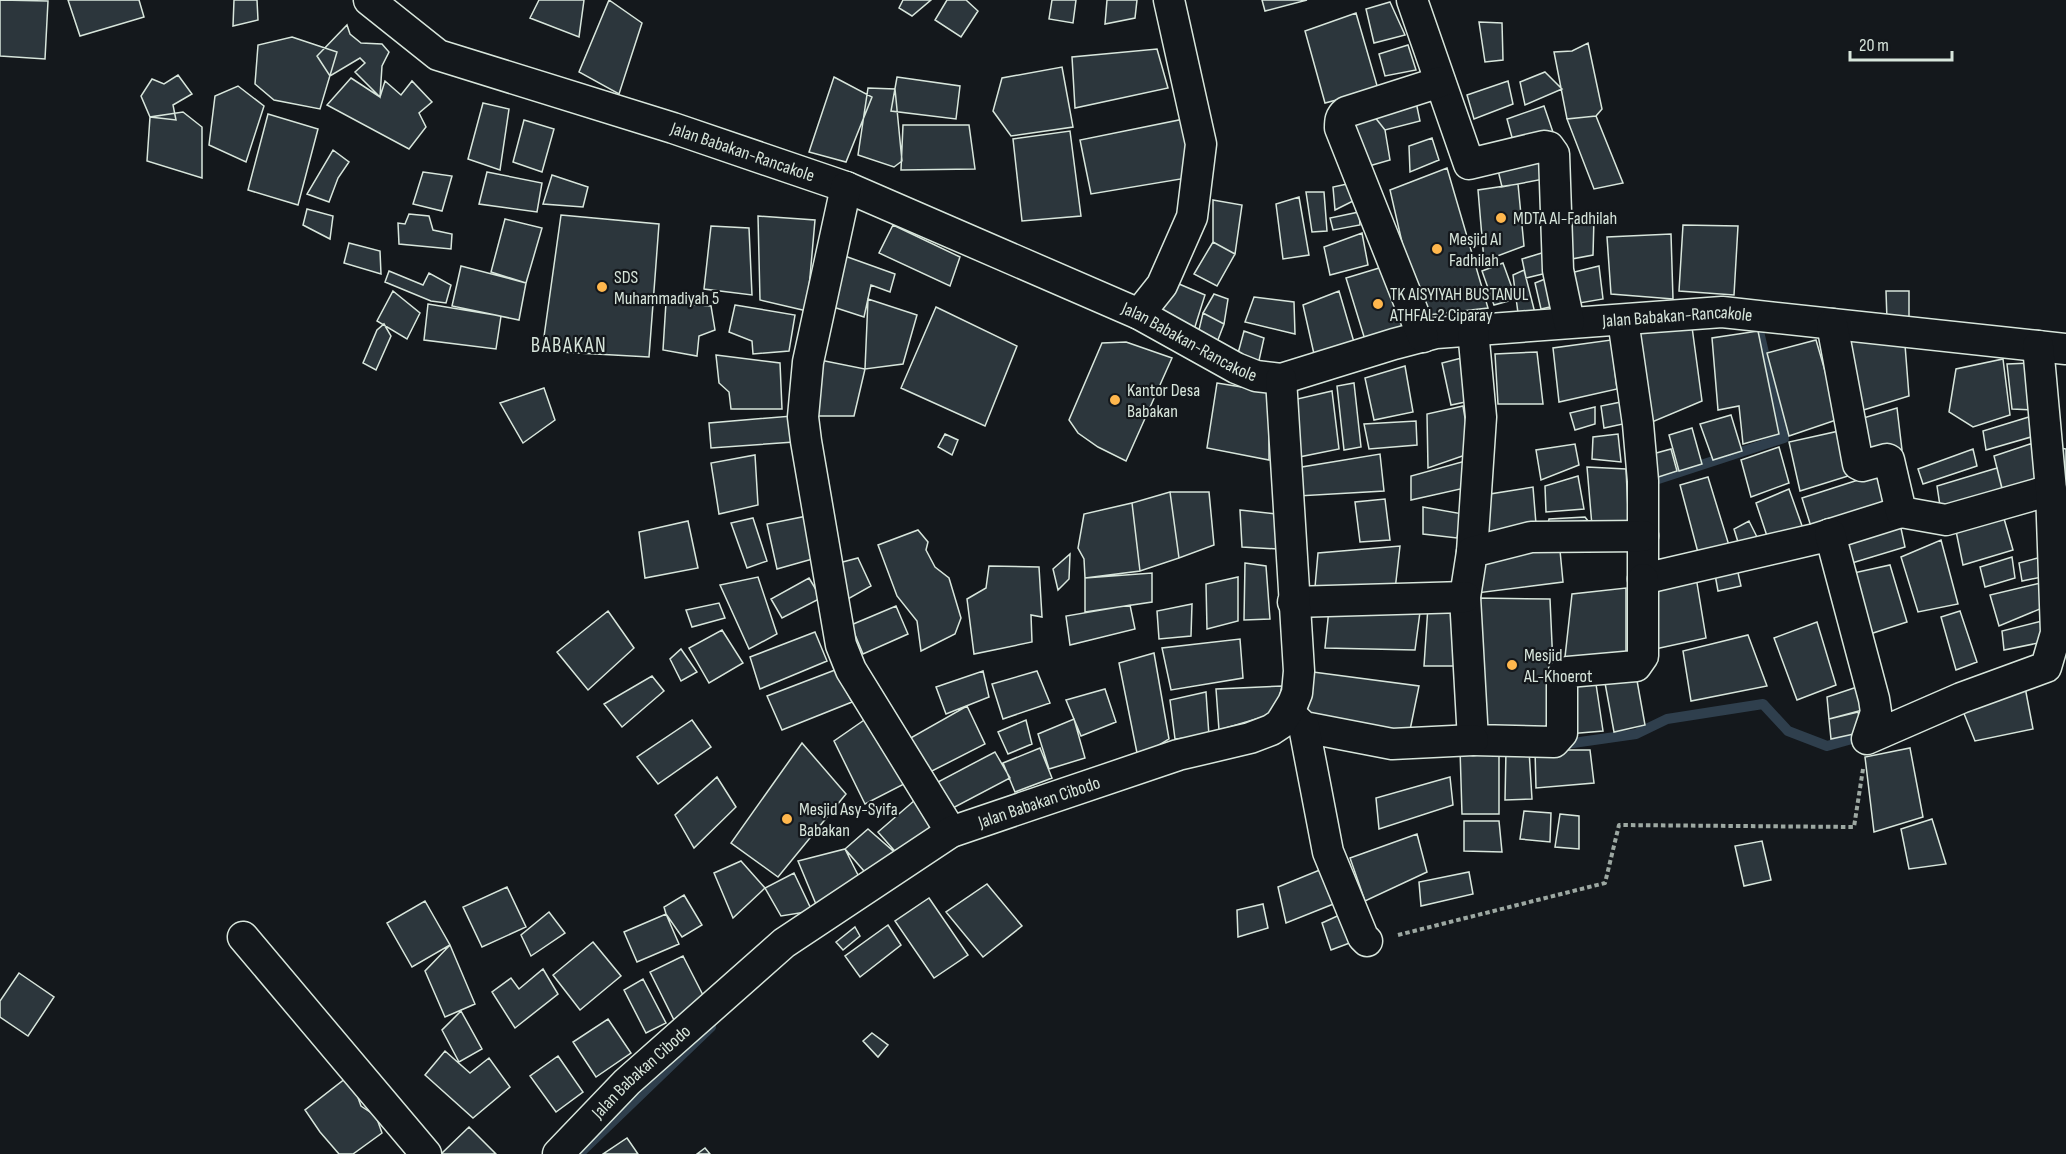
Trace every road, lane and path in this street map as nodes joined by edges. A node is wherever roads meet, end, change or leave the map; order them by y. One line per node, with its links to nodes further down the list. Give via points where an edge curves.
1 (369, 0): 5 (street, Jalan Babakan-Rancakole, via 438,55)
2 (1169, 0): 6 (street, via 1201,144 1192,217 1162,285)
3 (1412, 0): 4 (street)
4 (1440, 82): 8 (street, via 1469,164 1544,146 1552,150 1558,270); 11 (street, via 1346,112 1340,121)
5 (846, 187): 6 (street, Jalan Babakan-Rancakole); 26 (street, via 808,362 803,417 806,441 841,645 851,670)
6 (1139, 314): 13 (street, Jalan Babakan-Rancakole, via 1236,368 1256,376)
7 (1623, 320): 8 (street, Jalan Babakan-Rancakole); 9 (street, Jalan Babakan-Rancakole, via 1722,312); 17 (street, via 1638,424)
8 (1569, 322): 10 (street, Jalan Babakan-Rancakole)
9 (1832, 324): 12 (street, Jalan Babakan-Rancakole); 15 (street, via 1858,464 1889,460)
10 (1473, 330): 11 (street, Jalan Babakan-Rancakole); 19 (street, via 1481,417)
11 (1423, 337): 13 (street, Jalan Babakan-Rancakole)
12 (2046, 353): 14 (street)
13 (1281, 379): 22 (street, Jalan Babakan Cibodo)
14 (2051, 490): 15 (street, via 1946,520); 18 (street)
15 (1901, 512): 16 (street)
16 (1830, 534): 20 (street); 24 (street, via 1874,699 1876,712)
17 (1643, 536): 19 (street, via 1531,537); 20 (street)
18 (2059, 544): 24 (street, via 2056,633 2048,664)
19 (1472, 552): 21 (street)
20 (1643, 579): 25 (street, via 1640,663 1563,674 1562,733 1554,742)
21 (1465, 597): 22 (street); 25 (street)
22 (1293, 602): 23 (street, Jalan Babakan Cibodo, via 1299,671)
23 (1296, 719): 25 (street, via 1392,744); 26 (street, Jalan Babakan Cibodo, via 1257,736 1178,756); 28 (street, via 1328,852)
24 (1867, 739): 28 (path, via 1854,827 1619,825 1605,883)
25 (1473, 740)
26 (951, 832): 30 (street, Jalan Babakan Cibodo, via 784,943 627,1082)
27 (243, 937): 29 (street)
28 (1367, 941)
29 (426, 1154)
30 (558, 1154)

